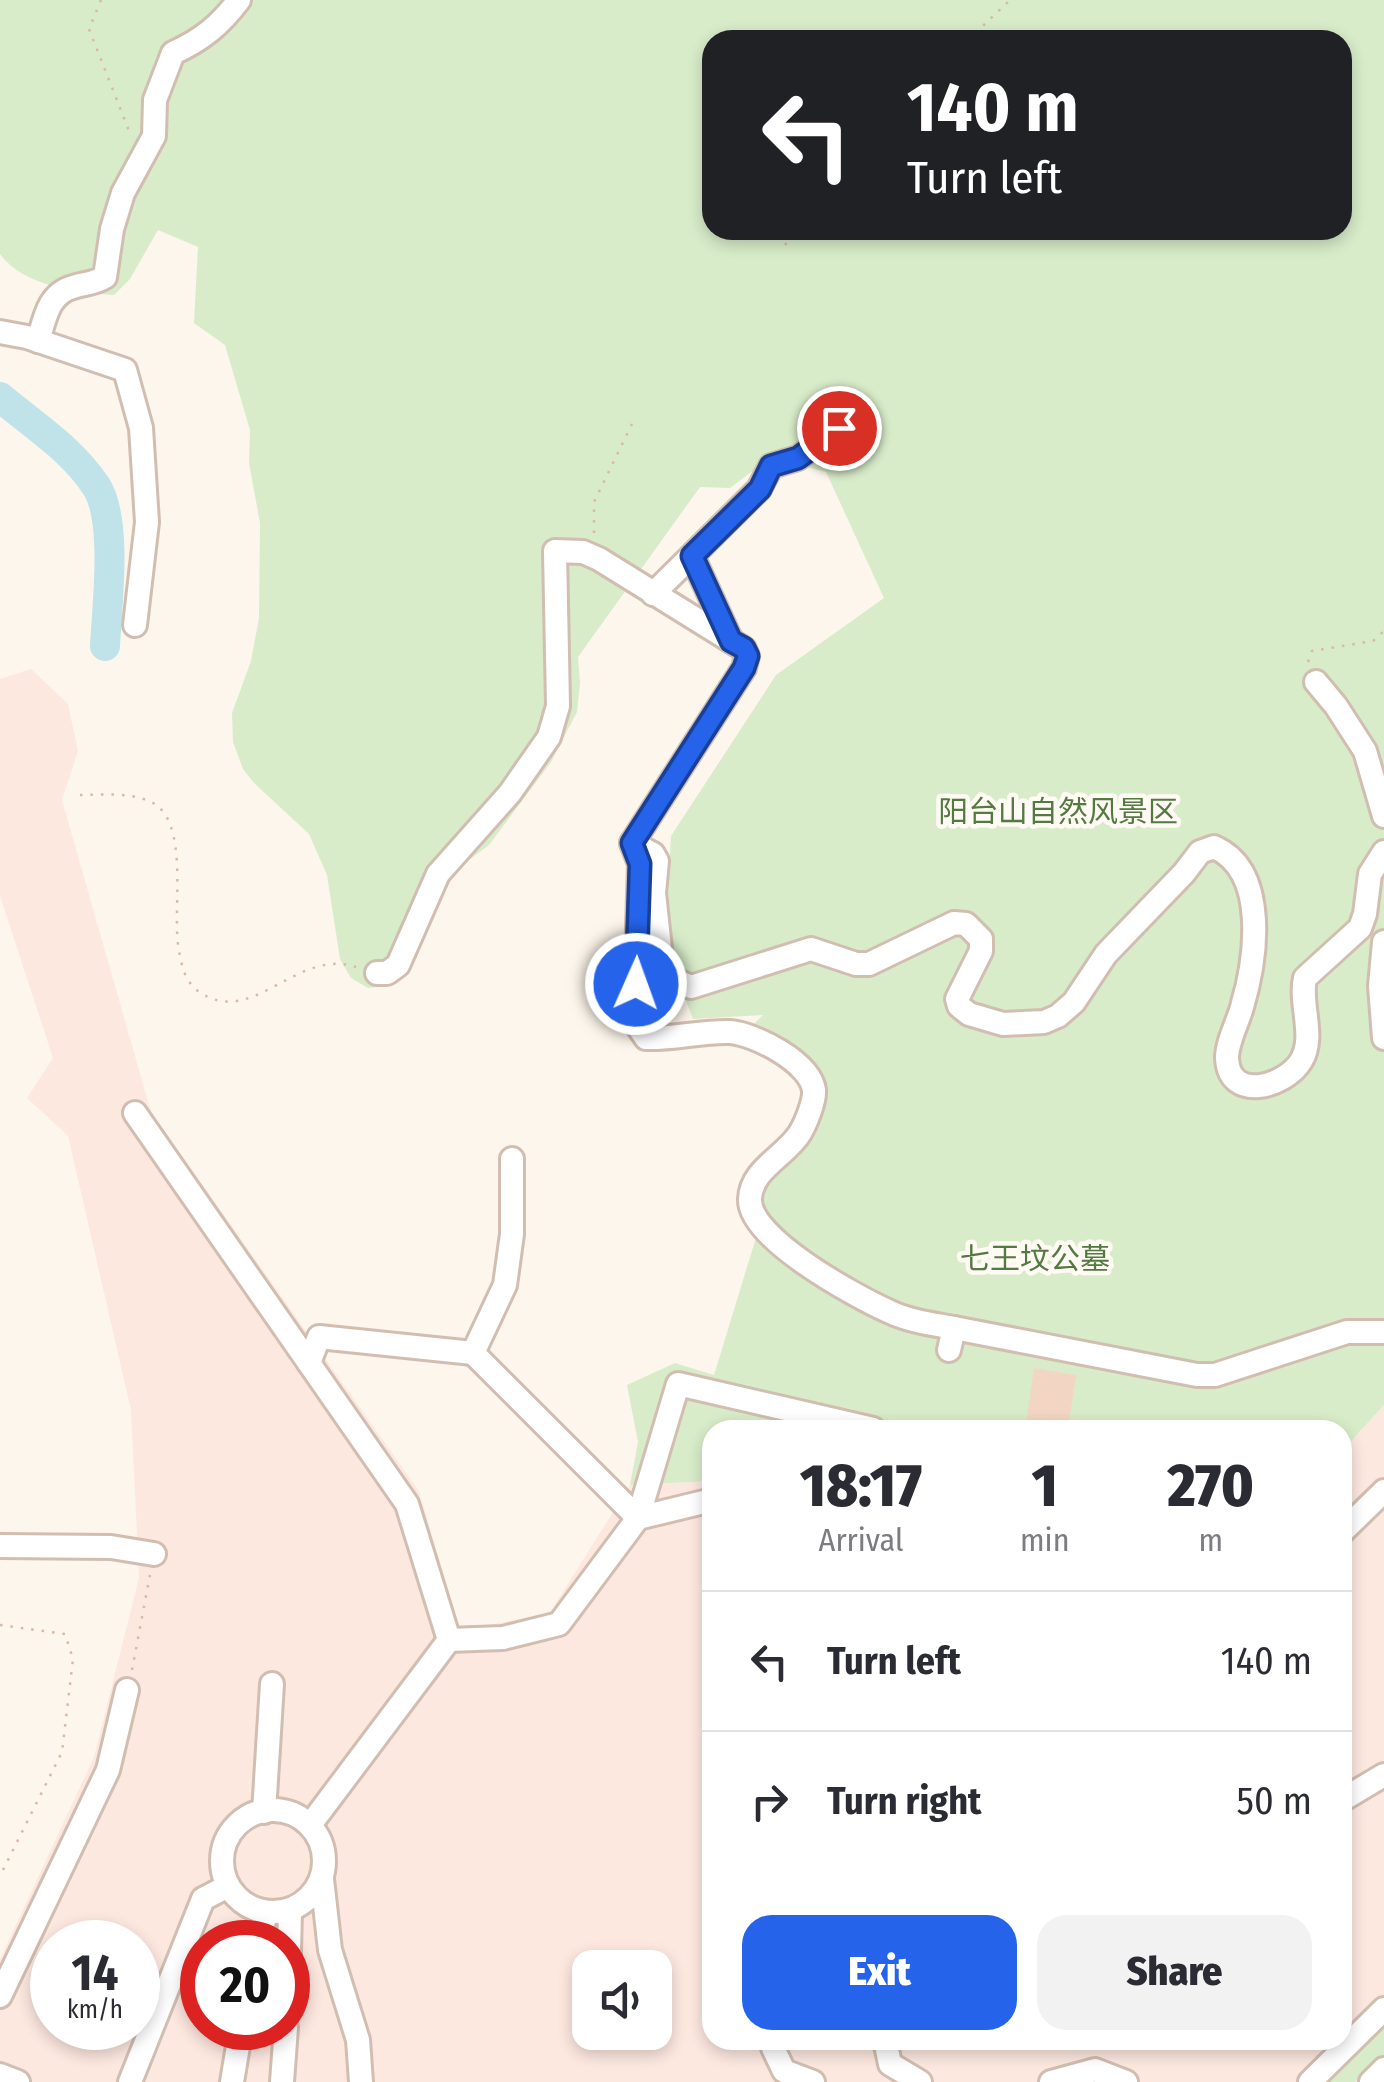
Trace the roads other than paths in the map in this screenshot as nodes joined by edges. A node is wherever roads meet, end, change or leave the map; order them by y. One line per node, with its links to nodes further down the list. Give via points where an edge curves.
1 (238, 0): 3 (street, via 198,42 173,53 155,100 154,136 124,193 104,276 58,293)
2 (0, 332): 3 (street)
3 (38, 340): 7 (street, via 125,370 141,428 147,522)
4 (839, 428): 5 (street, via 798,458 771,466 760,489)
5 (692, 556): 6 (street); 8 (street)
6 (653, 594): 8 (street); 14 (street, via 584,552 555,551 558,706 549,736 510,793 438,874 398,966)
7 (135, 625)
8 (731, 641): 11 (street, via 748,656 744,668)
9 (1316, 682): 10 (street, via 1365,752)
10 (1384, 816)
11 (632, 843): 12 (street, via 657,860 662,967 671,978 691,987 811,949 869,964 954,923 966,924 982,939 981,951 959,1006 1003,1024 1044,1022 1074,1002 1106,954 1200,852 1214,847 1233,857 1251,900 1251,974 1227,1054 1229,1068 1252,1087 1284,1080 1300,1062 1307,1048 1305,978 1360,928 1370,874); 18 (street, via 640,864 635,1022 646,1038 732,1032 785,1052 810,1078 814,1094 799,1134 755,1180 750,1199 753,1218 773,1240 829,1278 952,1339 1216,1375 1347,1332)
12 (1384, 852)
13 (1384, 942): 15 (street)
14 (376, 973)
15 (1384, 1038)
16 (135, 1114): 20 (street)
17 (512, 1160): 19 (street, via 505,1285)
18 (1384, 1332)
19 (473, 1352): 20 (street, via 319,1337); 24 (street)
20 (309, 1363): 28 (street, via 407,1504)
21 (833, 1420): 24 (street, via 678,1384)
22 (1384, 1491): 25 (street)
23 (702, 1502): 24 (street)
24 (638, 1518): 28 (street, via 559,1624 503,1638)
25 (1352, 1522)
26 (0, 1546): 27 (street)
27 (154, 1554)
28 (449, 1640): 34 (street)
29 (272, 1684): 33 (street)
30 (128, 1690): 40 (street, via 108,1770)
31 (1384, 1775): 32 (street)
32 (1352, 1794)
33 (264, 1812): 34 (street, via 293,1814); 36 (street, via 229,1834 222,1864)
34 (310, 1825): 35 (street, via 324,1849)
35 (322, 1879): 37 (street, via 311,1898); 54 (street, via 330,1950 358,2040)
36 (228, 1886): 37 (street, via 243,1904); 51 (street, via 203,1899)
37 (278, 1912): 38 (street); 39 (street)
38 (272, 1920)
39 (279, 1920)
40 (0, 1996)
41 (1384, 2009): 42 (street)
42 (1352, 2041)
43 (237, 2050): 52 (street)
44 (284, 2050): 53 (street)
45 (774, 2050): 55 (street, via 784,2071)
46 (887, 2050): 56 (street, via 890,2064)
47 (1342, 2050): 59 (street)
48 (1384, 2069): 60 (street)
49 (0, 2075): 50 (street)
50 (18, 2082)
51 (130, 2082)
52 (232, 2082)
53 (282, 2082)
54 (361, 2082)
55 (812, 2082)
56 (920, 2082)
57 (1052, 2082): 58 (street, via 1095,2070)
58 (1126, 2082)
59 (1310, 2082)
60 (1370, 2082)

